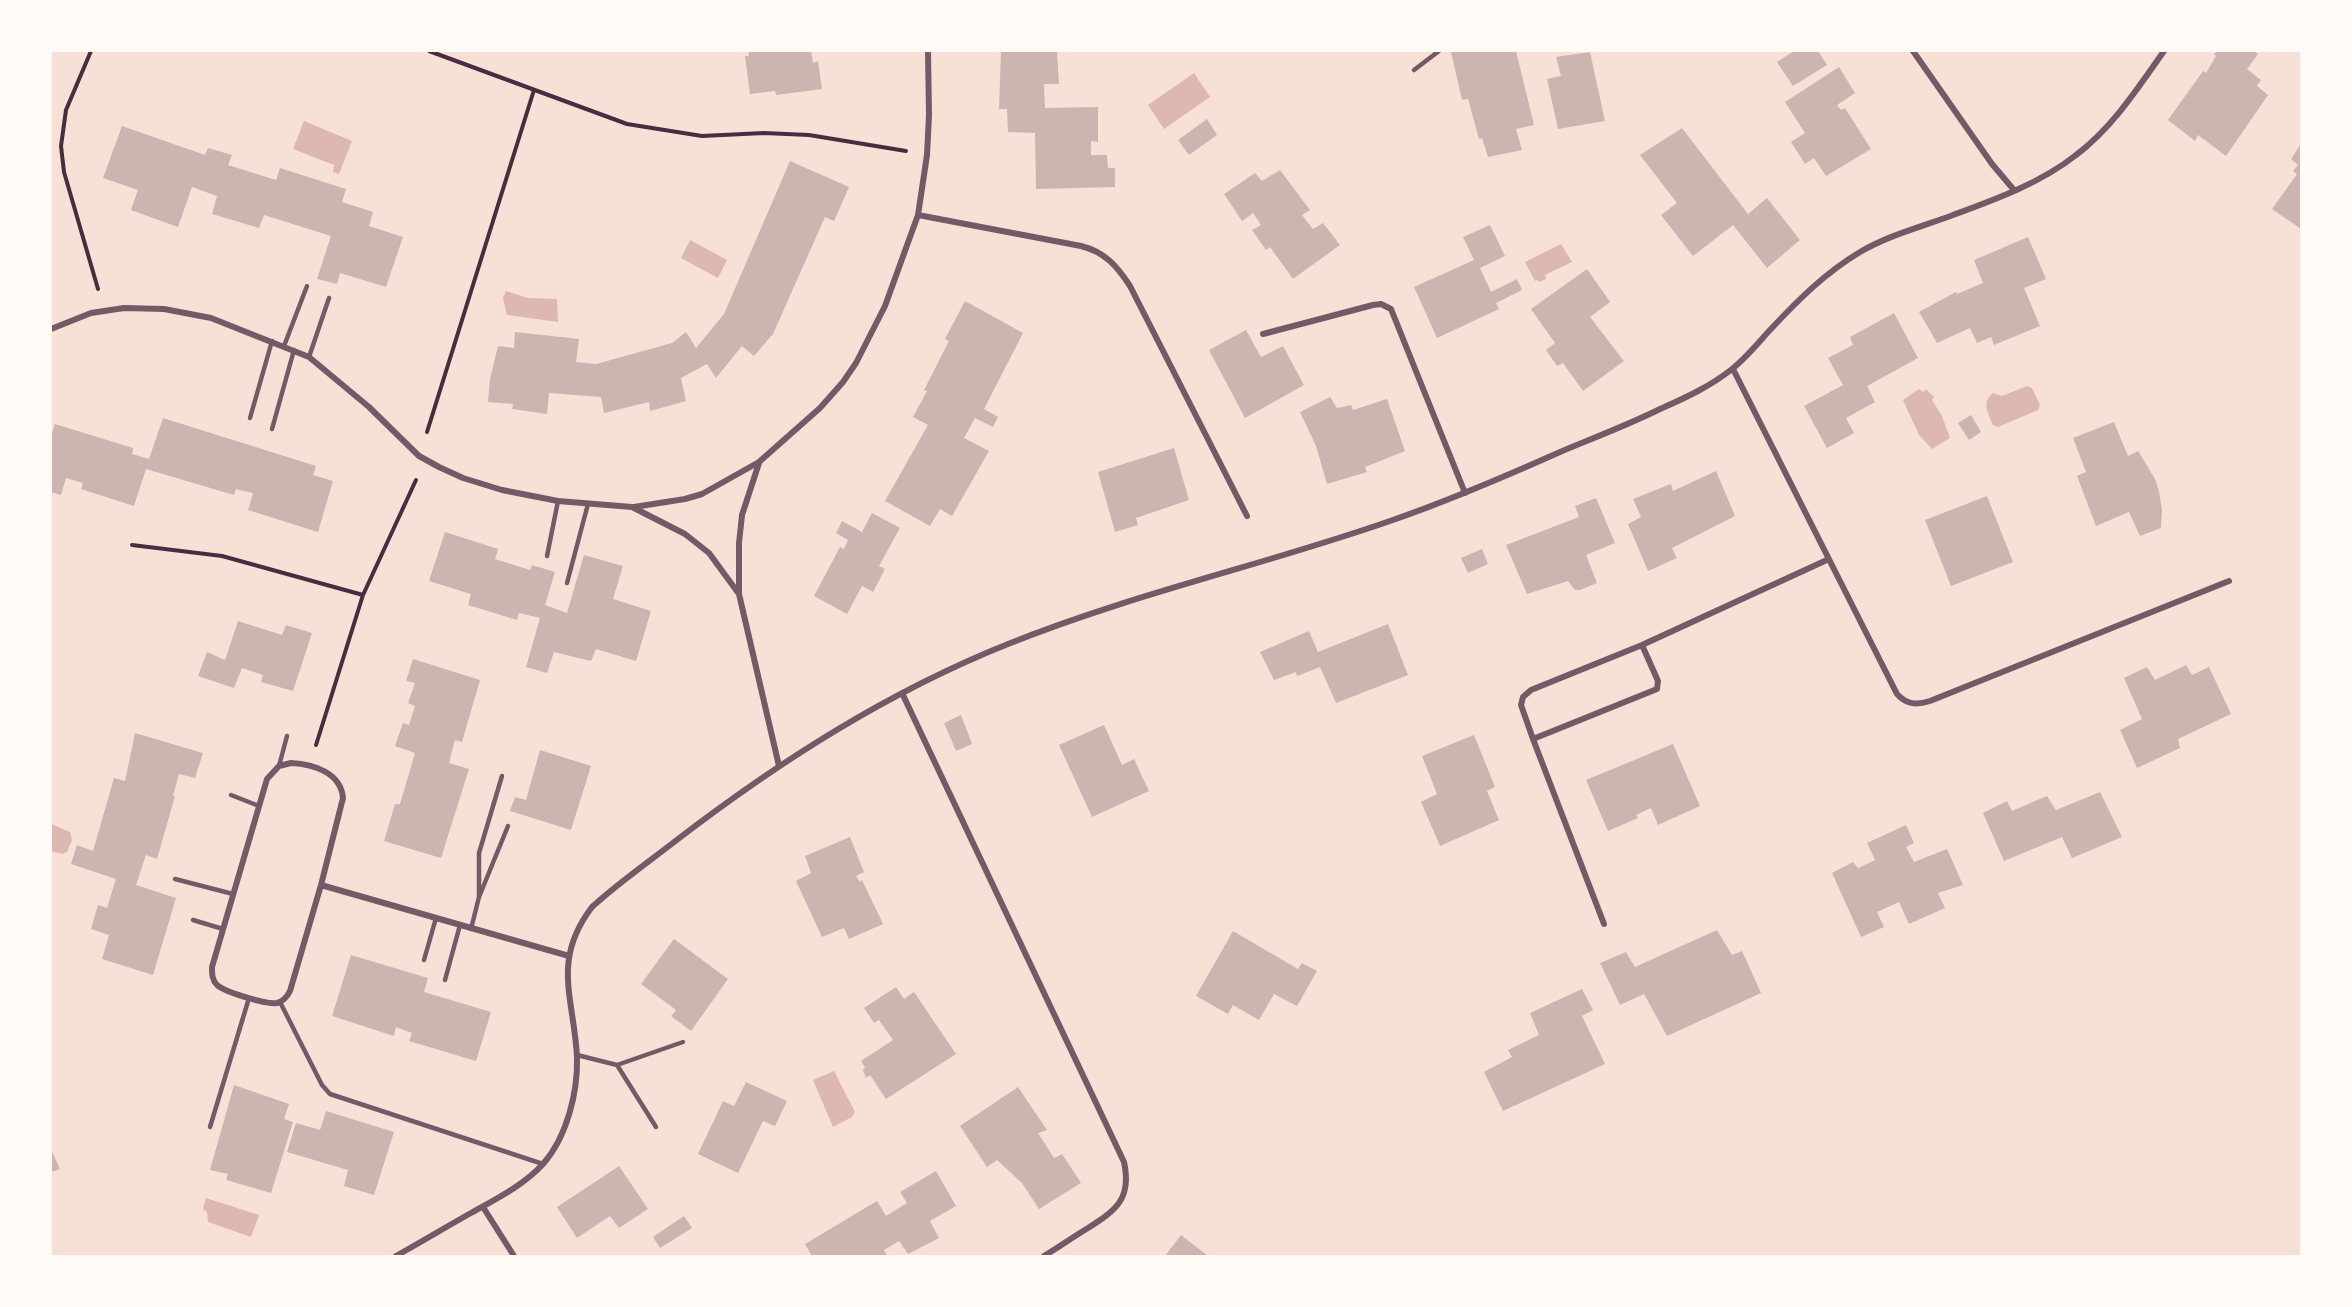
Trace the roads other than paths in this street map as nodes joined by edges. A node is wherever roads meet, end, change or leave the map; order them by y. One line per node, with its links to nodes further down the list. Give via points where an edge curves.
1 (927, 51): 7 (street, via 927,155)
2 (1439, 51): 5 (lane)
3 (1913, 51): 6 (street)
4 (2164, 51): 6 (street, via 2130,99 2078,154)
5 (1414, 70)
6 (2014, 190): 16 (street, via 1898,232 1844,262 1806,292)
7 (918, 215): 19 (street, via 885,306 856,363 820,408); 24 (street, via 1081,246 1105,255 1130,286)
8 (307, 286): 13 (lane)
9 (329, 298): 15 (lane)
10 (51, 329): 12 (street, via 105,311 143,307 211,318)
11 (1263, 334): 20 (street, via 1373,305 1391,309)
12 (272, 341): 13 (street); 17 (lane)
13 (284, 346): 14 (street)
14 (294, 350): 15 (street); 18 (lane)
15 (309, 357): 21 (street, via 422,458 483,485)
16 (1733, 369): 20 (street, via 1656,412); 26 (street)
17 (250, 418)
18 (272, 429)
19 (759, 462): 23 (street, via 702,494); 29 (street, via 742,515)
20 (1465, 493): 31 (street, via 1388,522 1101,611 1007,645)
21 (558, 501): 22 (street); 25 (lane)
22 (588, 504): 23 (street); 28 (lane)
23 (633, 507): 29 (street, via 693,539 709,553)
24 (1247, 516)
25 (547, 556)
26 (1829, 559): 27 (street, via 1897,694 1912,704 1930,701); 30 (street)
27 (2229, 581)
28 (567, 583)
29 (739, 594): 35 (street)
30 (1642, 645): 33 (street, via 1531,690 1521,705); 33 (street, via 1658,681 1657,689)
31 (902, 693): 35 (street); 64 (street, via 1125,1168 1127,1184 1114,1211)
32 (287, 736): 34 (lane)
33 (1533, 739): 46 (street)
34 (279, 766): 38 (street, via 267,779); 41 (street, via 310,766 332,776 343,793)
35 (779, 766): 50 (street, via 592,907 578,928)
36 (502, 776): 43 (lane, via 479,853)
37 (231, 795): 38 (lane)
38 (259, 806): 42 (street)
39 (508, 826): 43 (lane)
40 (176, 879): 42 (lane)
41 (321, 885): 44 (street); 54 (street, via 290,991)
42 (233, 894): 48 (street)
43 (479, 897): 49 (lane)
44 (436, 918): 47 (street); 51 (lane)
45 (193, 920): 48 (lane)
46 (1604, 924)
47 (460, 925): 49 (street); 52 (lane)
48 (223, 929): 53 (street, via 212,978 218,986)
49 (471, 929): 50 (street)
50 (569, 956): 56 (street, via 567,984)
51 (424, 960)
52 (445, 980)
53 (249, 998): 54 (street); 58 (lane)
54 (280, 1002): 60 (lane, via 330,1094)
55 (683, 1042): 57 (lane)
56 (577, 1055): 57 (lane); 60 (street, via 572,1103 554,1149)
57 (617, 1065): 59 (lane)
58 (210, 1127)
59 (656, 1127)
60 (543, 1164): 61 (street)
61 (483, 1207): 62 (street); 63 (street)
62 (396, 1256)
63 (514, 1256)
64 (1044, 1256)

